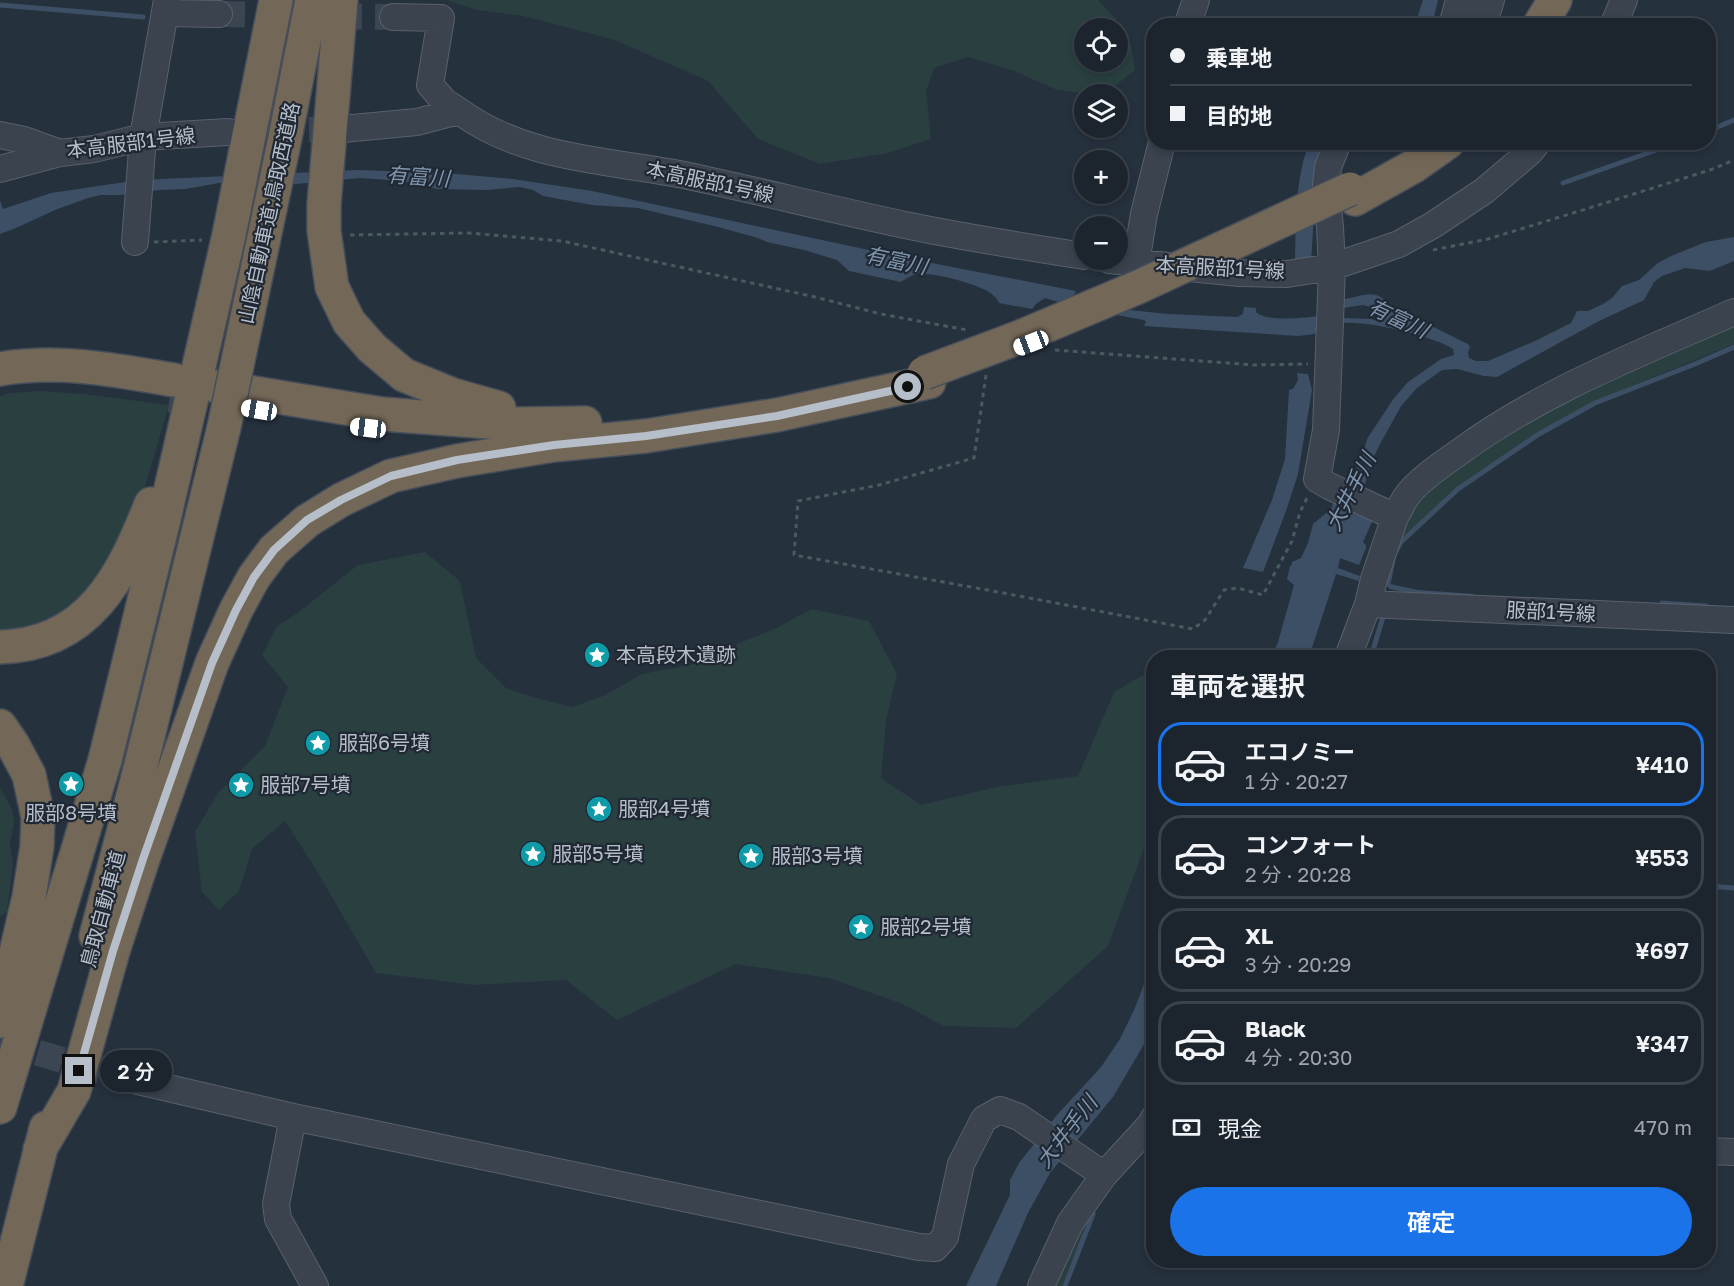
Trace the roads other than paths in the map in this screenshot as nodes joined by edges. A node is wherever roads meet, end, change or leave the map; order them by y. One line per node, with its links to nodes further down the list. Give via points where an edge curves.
1 (276, 0): 20 (highway, 山陰自動車道;鳥取西道路)
2 (312, 0): 40 (highway, 山陰自動車道;鳥取西道路, bridge, via 285,138)
3 (341, 0): 18 (highway)
4 (1196, 0): 12 (street)
5 (1491, 0): 13 (street, via 1487,13 1458,4)
6 (1555, 0): 14 (highway)
7 (1568, 0): 15 (highway)
8 (1624, 0): 16 (street)
9 (167, 7): 10 (street); 21 (street)
10 (219, 14)
11 (393, 17): 17 (street, 本高服部1号線, via 441,18 430,85)
12 (1190, 18)
13 (1454, 18)
14 (1544, 18)
15 (1558, 18)
16 (1616, 18)
17 (459, 111): 18 (street, via 417,122); 31 (street, 本高服部1号線, via 499,135 541,150 684,175 912,226)
18 (335, 134): 41 (highway, via 324,204 332,233 332,287 349,322 372,348 404,375 502,409)
19 (0, 135): 27 (street, 本高服部1号線)
20 (238, 136): 21 (street, 本高服部1号線); 36 (highway, 山陰自動車道;鳥取西道路, via 217,238)
21 (143, 137): 27 (street, 本高服部1号線); 30 (street)
22 (1160, 150): 33 (street)
23 (1335, 150): 34 (street, via 1326,186)
24 (1418, 150): 29 (highway)
25 (1437, 150): 29 (highway, via 1414,166)
26 (1532, 150): 34 (street, 本高服部1号線, via 1484,191 1433,225)
27 (60, 153): 28 (street)
28 (0, 168)
29 (1353, 194): 38 (highway, bridge)
30 (135, 242)
31 (1074, 254)
32 (1128, 262): 33 (street, 本高服部1号線)
33 (1136, 263): 34 (street, 本高服部1号線, via 1252,273)
34 (1331, 273): 43 (street, via 1323,482)
35 (1734, 312): 43 (street, via 1601,370 1516,414 1434,470)
36 (206, 336): 40 (highway, 山陰自動車道;鳥取西道路); 46 (highway, via 158,486 137,539 113,584 90,610 59,634 28,645)
37 (0, 369): 40 (highway, via 72,365)
38 (927, 378): 41 (highway, via 773,407); 42 (highway, via 777,416)
39 (0, 386): 40 (highway, via 93,384)
40 (198, 402): 41 (highway, via 514,424); 42 (highway, via 347,425); 51 (highway, 鳥取自動車道, via 164,519 105,760); 54 (highway, 鳥取自動車道, via 140,769)
41 (647, 422)
42 (554, 445): 54 (highway, via 457,460 391,476 307,520 274,550 254,577 212,663 185,738 113,951 74,1091)
43 (1391, 515): 44 (street)
44 (1368, 604): 45 (street, 服部1号線); 47 (street)
45 (1734, 620)
46 (0, 647)
47 (1351, 650)
48 (0, 726): 49 (highway, via 29,775 38,817 30,897)
49 (0, 1021)
50 (125, 1078): 52 (street)
51 (0, 1107)
52 (293, 1117): 57 (street, via 919,1247 935,1248 945,1238 961,1164 984,1119 1000,1110 1019,1117); 59 (street, via 276,1204 278,1219)
53 (1146, 1128): 57 (street)
54 (40, 1149): 58 (highway, 鳥取自動車道)
55 (1716, 1151): 56 (street)
56 (1734, 1152)
57 (1097, 1169): 60 (street)
58 (6, 1286)
59 (315, 1286)
60 (1041, 1286)

